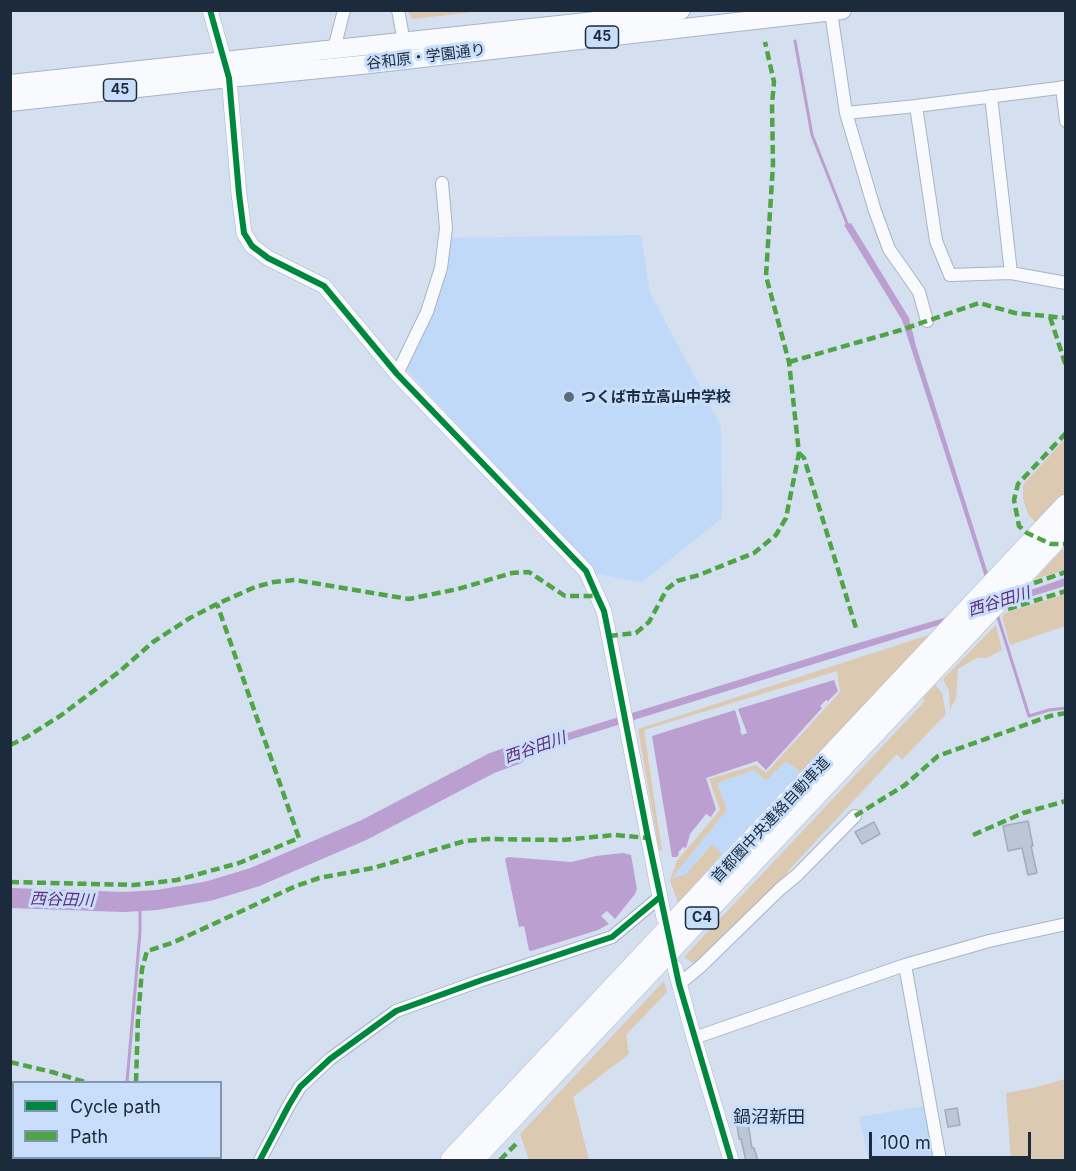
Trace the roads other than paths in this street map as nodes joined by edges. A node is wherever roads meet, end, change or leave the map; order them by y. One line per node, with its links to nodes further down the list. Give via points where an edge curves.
1 (210, 10): 8 (street)
2 (344, 10): 7 (street)
3 (398, 10): 6 (street)
4 (681, 10): 6 (main road, 谷和原・学園通り / 45)
5 (837, 11): 8 (main road, 谷和原・学園通り / 45, via 362,65); 14 (street)
6 (404, 42): 7 (main road, 谷和原・学園通り / 45)
7 (334, 49): 8 (main road, 谷和原・学園通り / 45)
8 (227, 69): 9 (main road, 谷和原・学園通り / 45); 12 (main road, 谷和原・学園通り / 45); 20 (street, via 244,233 252,246 268,258 324,286)
9 (10, 84)
10 (1064, 87): 11 (street); 15 (street)
11 (991, 96): 13 (street); 17 (street)
12 (10, 102)
13 (916, 106): 14 (street); 17 (street, via 936,241 950,275)
14 (846, 113): 19 (street, via 889,249 919,292)
15 (1065, 121)
16 (442, 183): 20 (street, via 446,228 441,268 427,312)
17 (1011, 273): 18 (street)
18 (1065, 283)
19 (927, 321)
20 (397, 374): 24 (street, via 585,571 603,611)
21 (1065, 505): 32 (highway, 首都圏中央連絡自動車道 / C4)
22 (1065, 530): 33 (highway, 首都圏中央連絡自動車道 / C4)
23 (855, 816): 29 (street)
24 (660, 897): 25 (street); 31 (street, via 612,937 396,1011 330,1059 300,1087)
25 (664, 918)
26 (1065, 924): 27 (street)
27 (905, 964): 30 (street); 35 (street)
28 (675, 968): 29 (street)
29 (679, 984): 30 (street)
30 (694, 1038): 34 (street)
31 (260, 1161)
32 (451, 1161)
33 (473, 1161)
34 (731, 1161)
35 (940, 1161)

